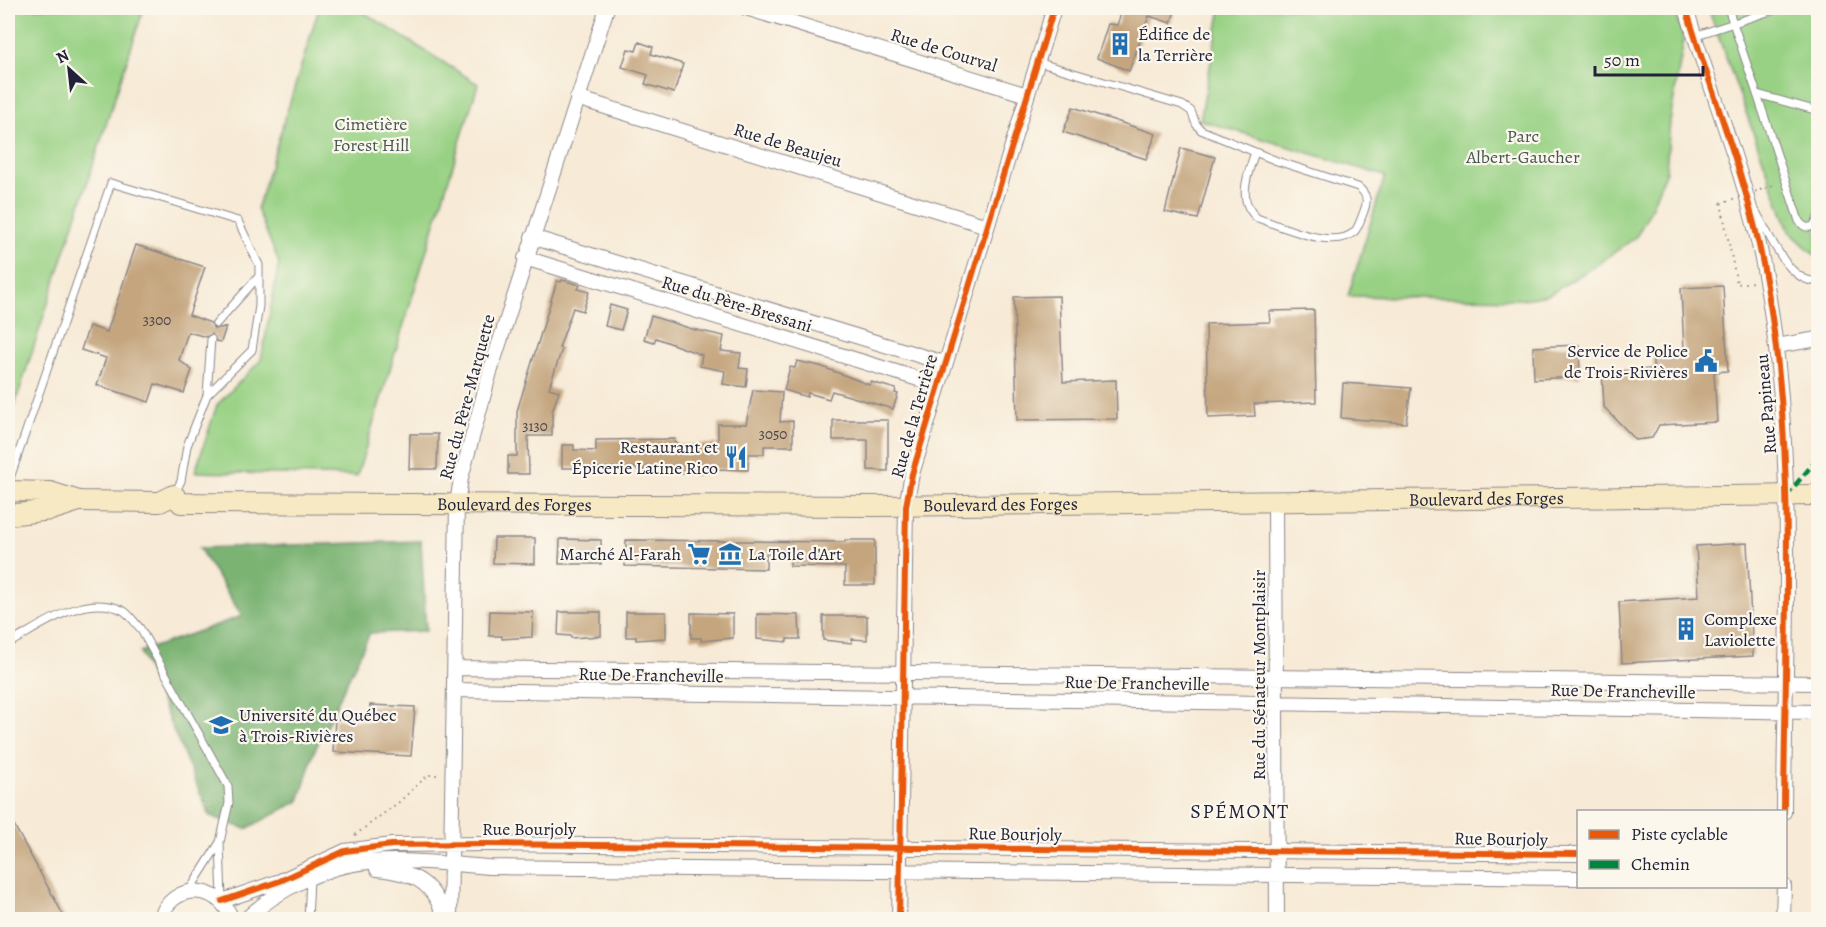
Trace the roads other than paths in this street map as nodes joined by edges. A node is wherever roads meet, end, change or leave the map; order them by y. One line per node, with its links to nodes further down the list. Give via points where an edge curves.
1 (607, 8): 12 (street, Rue du Père-Marquette)
2 (746, 8): 11 (street, Rue de Courval)
3 (1054, 8): 9 (street, Rue de la Terrière)
4 (1686, 8): 8 (street, Rue Papineau)
5 (1728, 8): 7 (lane)
6 (1780, 8): 7 (lane)
7 (1733, 22): 8 (lane); 10 (lane)
8 (1694, 36): 15 (street, Rue Papineau)
9 (1037, 62): 11 (street, Rue de la Terrière); 14 (lane, via 1182,105 1191,111 1201,130)
10 (1757, 94): 13 (lane); 16 (lane, via 1799,221 1810,227)
11 (1027, 95): 17 (street, Rue de la Terrière)
12 (578, 98): 17 (street, Rue de Beaujeu); 18 (street, Rue du Père-Marquette)
13 (1818, 111)
14 (1255, 152): 14 (lane, via 1358,188 1367,205 1356,230 1343,238 1327,240 1257,218 1250,212 1244,195)
15 (1745, 192): 21 (lane, via 1792,272 1807,282); 25 (street, Rue Papineau, via 1766,280)
16 (1818, 218)
17 (987, 226): 26 (street, Rue de la Terrière)
18 (532, 237): 19 (street, Rue du Père-Marquette); 26 (street, Rue du Père-Bressani)
19 (525, 258): 27 (street, Rue du Père-Bressani); 36 (street, Rue du Père-Marquette, via 461,478)
20 (259, 276): 22 (lane); 28 (lane, via 252,350); 29 (lane, via 259,265 238,220 111,183)
21 (1818, 281)
22 (216, 324)
23 (211, 339): 28 (lane)
24 (1818, 339): 25 (street)
25 (1776, 346): 33 (street, Rue Papineau, via 1785,425)
26 (944, 363): 27 (street, Rue de la Terrière)
27 (938, 385): 37 (street, Rue de la Terrière)
28 (207, 394): 31 (lane)
29 (8, 484)
30 (8, 491): 34 (main road, Boulevard des Forges, via 50,492)
31 (174, 495): 34 (main road, Boulevard des Forges, via 160,502); 36 (main road, Boulevard des Forges, via 182,502)
32 (1818, 495): 33 (main road, Boulevard des Forges)
33 (1786, 496): 35 (main road, Boulevard des Forges); 43 (street, Rue Papineau)
34 (79, 501): 38 (main road, Boulevard des Forges, via 51,510)
35 (1275, 502): 37 (main road, Boulevard des Forges); 42 (street, Rue du Sénateur Montplaisir)
36 (458, 504): 37 (main road, Boulevard des Forges); 40 (street, Rue du Père-Marquette)
37 (906, 506): 41 (street, Rue de la Terrière)
38 (8, 515)
39 (8, 644): 51 (lane, via 73,610 97,604 124,612 140,628 228,786 229,802)
40 (454, 668): 41 (street, Rue De Francheville); 45 (street, Rue du Père-Marquette)
41 (903, 673): 42 (street, Rue De Francheville); 46 (street, Rue de la Terrière)
42 (1278, 677): 43 (street, Rue De Francheville); 47 (street, Rue du Sénateur Montplaisir)
43 (1785, 683): 44 (street, Rue De Francheville); 48 (street, Rue Papineau)
44 (1818, 683)
45 (454, 690): 46 (street, Rue De Francheville); 52 (street, Rue du Père-Marquette)
46 (903, 697): 47 (street, Rue De Francheville); 53 (street, Rue de la Terrière)
47 (1278, 703): 48 (street, Rue De Francheville); 54 (street, Rue du Sénateur Montplaisir)
48 (1785, 712): 49 (street, Rue De Francheville); 50 (street, Rue Papineau)
49 (1818, 712)
50 (1784, 810)
51 (220, 842): 63 (lane); 64 (lane)
52 (452, 844): 53 (street, Rue Bourjoly); 57 (street, Rue du Père-Marquette); 64 (street, Rue Bourjoly, via 345,851 280,881)
53 (900, 848): 54 (street, Rue Bourjoly); 58 (street, Rue de la Terrière)
54 (1277, 852): 55 (street, Rue Bourjoly); 59 (street, Rue du Sénateur Montplaisir)
55 (1577, 854)
56 (352, 864): 57 (street, Rue Bourjoly, via 376,861); 61 (street, Rue Bourjoly); 69 (street, via 397,872 423,882 436,895)
57 (451, 865): 58 (street, Rue Bourjoly); 69 (street, Rue du Père-Marquette)
58 (900, 871): 59 (street, Rue Bourjoly); 70 (street, Rue de la Terrière)
59 (1277, 875): 60 (street, Rue Bourjoly); 71 (street, Rue du Sénateur Montplaisir)
60 (1577, 878)
61 (310, 879): 67 (street, Rue Bourjoly, via 257,908); 68 (lane)
62 (1784, 888): 72 (street)
63 (189, 891): 64 (street, via 212,894); 65 (street, via 169,902)
64 (222, 901): 66 (street)
65 (160, 920)
66 (232, 920)
67 (245, 920)
68 (308, 920)
69 (448, 920)
70 (899, 920)
71 (1277, 920)
72 (1784, 920)

